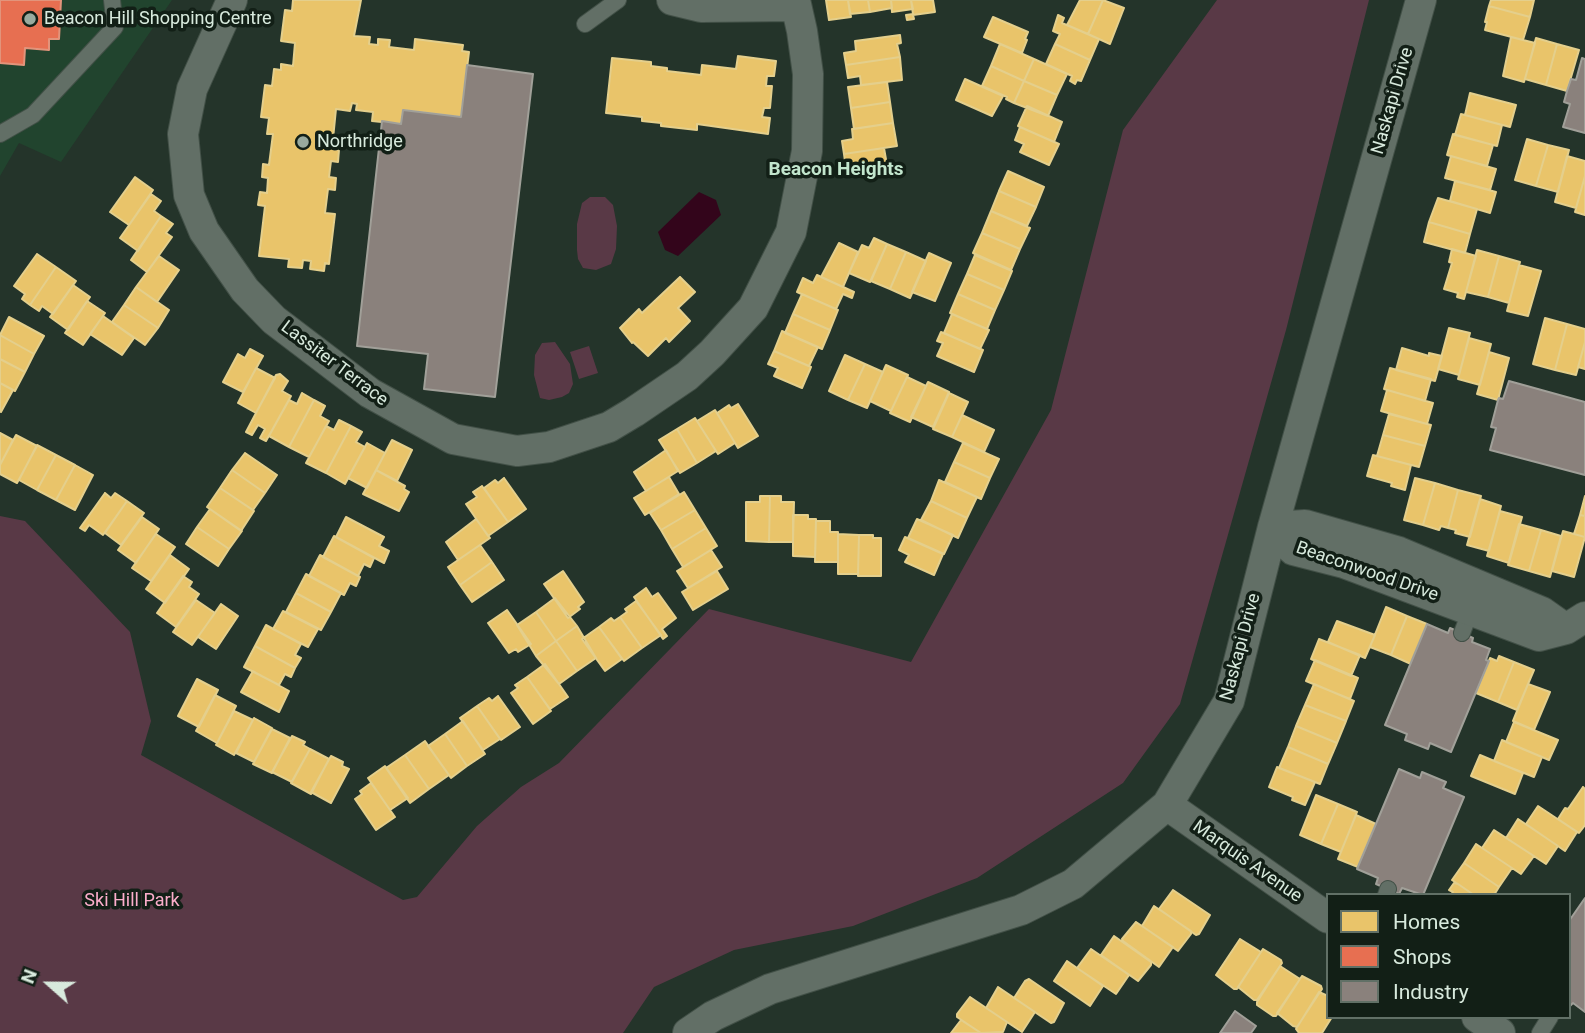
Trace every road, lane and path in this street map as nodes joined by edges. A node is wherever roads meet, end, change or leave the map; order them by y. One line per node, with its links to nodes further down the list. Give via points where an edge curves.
1 (112, 0): 8 (lane, via 115,27 33,115)
2 (232, 0): 6 (street, Lassiter Terrace, via 192,89 183,134 190,195 204,232 245,290 274,320 370,393 453,439 517,451 550,447 609,427 634,412 687,376 752,309 791,232 807,151 808,74)
3 (618, 0): 7 (lane)
4 (671, 0): 6 (street, via 701,7)
5 (1421, 0): 9 (street, Naskapi Drive)
6 (796, 3)
7 (585, 23)
8 (0, 134)
9 (1273, 527): 10 (street, Beaconwood Drive, via 1305,525 1399,552); 10 (street, Beaconwood Drive, via 1293,550 1344,563 1467,621 1539,636); 11 (street, Naskapi Drive, via 1229,701)
10 (1575, 623)
11 (1167, 805): 12 (street, Marquis Avenue); 14 (street, Naskapi Drive, via 1073,884 1021,910 770,989)
12 (1326, 917)
13 (1480, 1019): 15 (street)
14 (688, 1033)
15 (1500, 1033)

